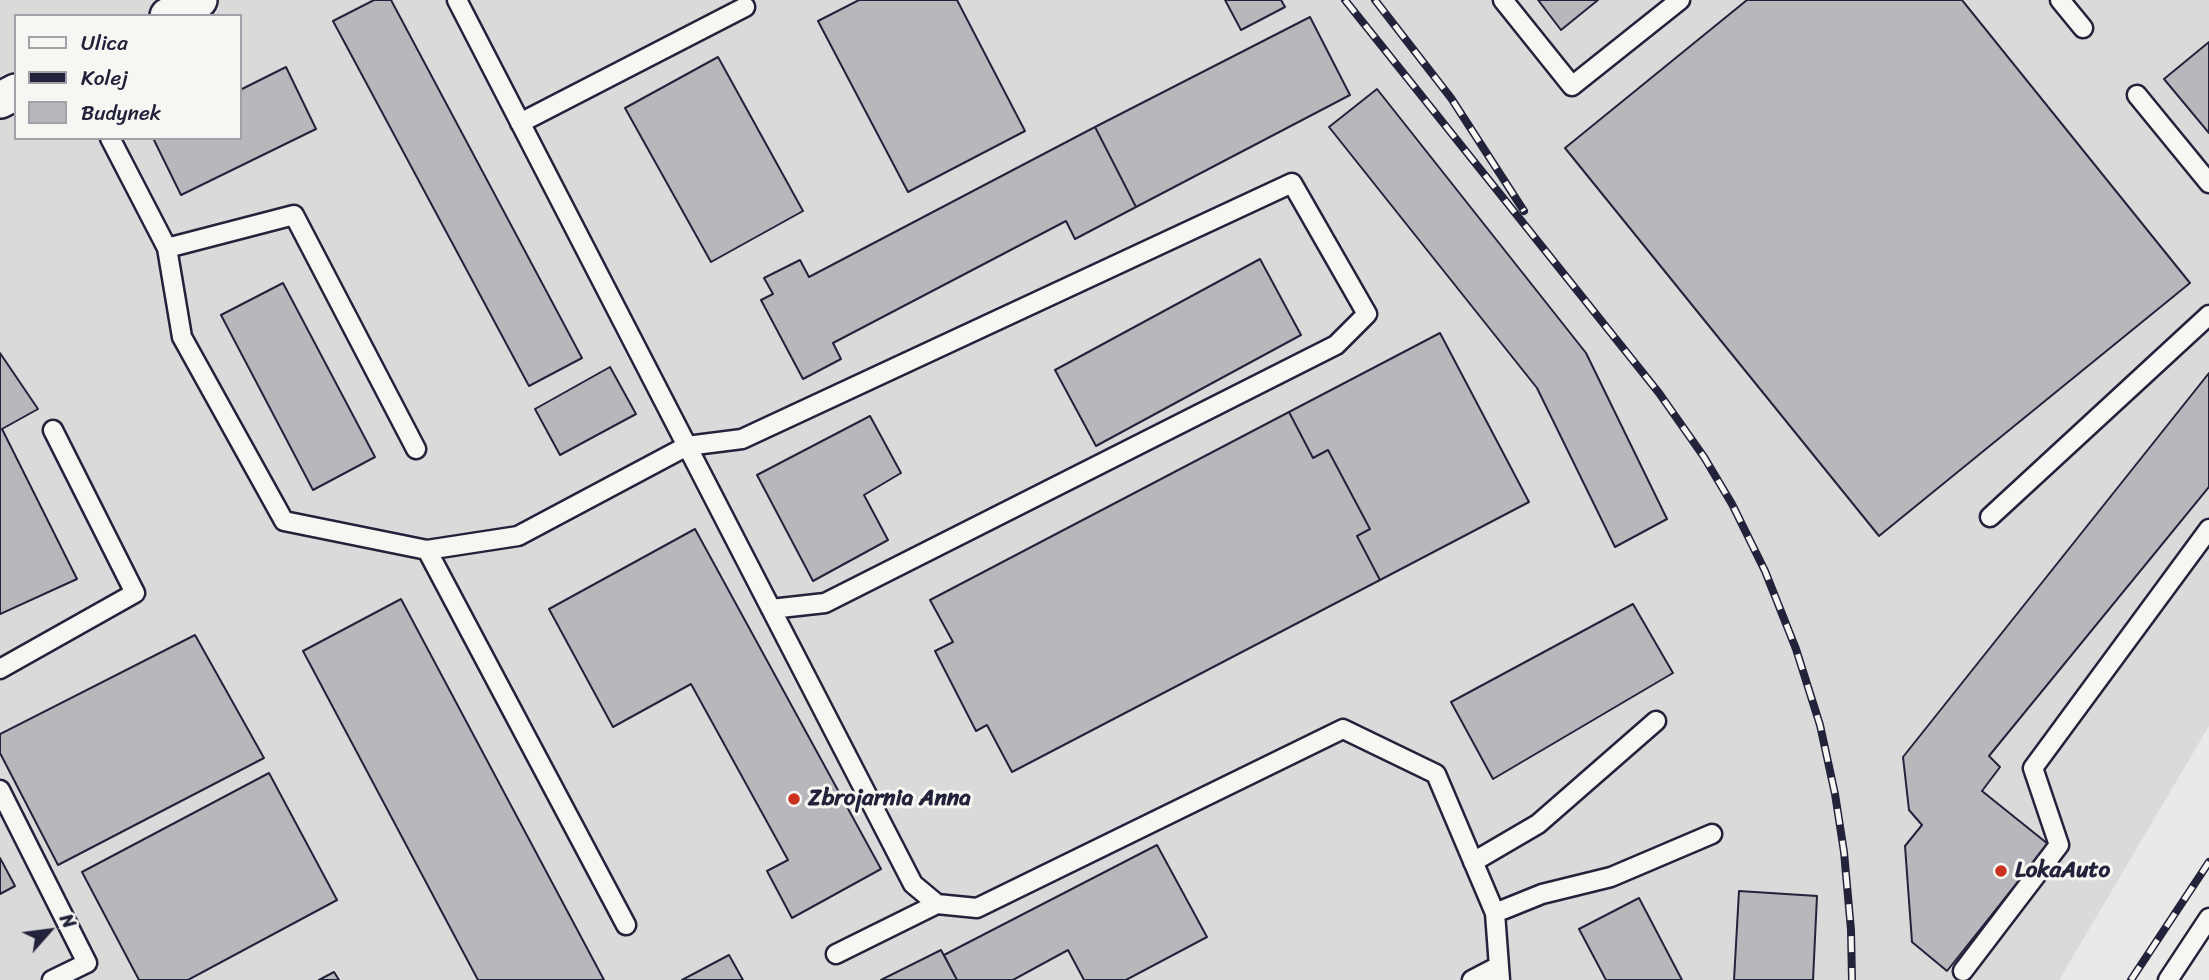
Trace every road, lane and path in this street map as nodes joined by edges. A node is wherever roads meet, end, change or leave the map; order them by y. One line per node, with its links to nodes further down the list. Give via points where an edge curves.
1 (199, 0): 7 (street)
2 (457, 0): 10 (lane)
3 (1503, 0): 4 (lane, via 1572,86)
4 (1680, 0)
5 (2060, 0): 8 (lane)
6 (745, 7): 10 (lane)
7 (172, 14)
8 (2083, 28)
9 (2137, 95): 12 (lane)
10 (520, 123): 16 (lane)
11 (111, 140): 13 (lane)
12 (2206, 174)
13 (167, 248): 17 (lane, via 294,215); 20 (lane, via 182,337 284,521)
14 (2209, 315): 18 (lane)
15 (53, 430): 22 (lane, via 135,593)
16 (687, 446): 20 (lane, via 518,536); 21 (lane); 21 (lane, via 742,439 1292,183 1367,314 1336,345 825,603)
17 (416, 449)
18 (1990, 517)
19 (2209, 529): 32 (lane, via 2033,768 2059,845)
20 (428, 550): 30 (lane)
21 (771, 609): 27 (lane, via 913,884)
22 (0, 669)
23 (1656, 721): 26 (lane, via 1538,824)
24 (0, 790): 34 (lane, via 86,963)
25 (1712, 834): 28 (lane, via 1611,877 1542,894)
26 (1473, 862): 27 (lane, via 1436,774 1343,729 977,908); 28 (lane)
27 (937, 904): 31 (lane)
28 (1495, 913): 33 (lane)
29 (2209, 918): 36 (lane)
30 (626, 925)
31 (836, 954)
32 (1963, 971)
33 (1500, 973): 35 (lane)
34 (52, 980)
35 (1472, 980)
36 (2168, 980)

